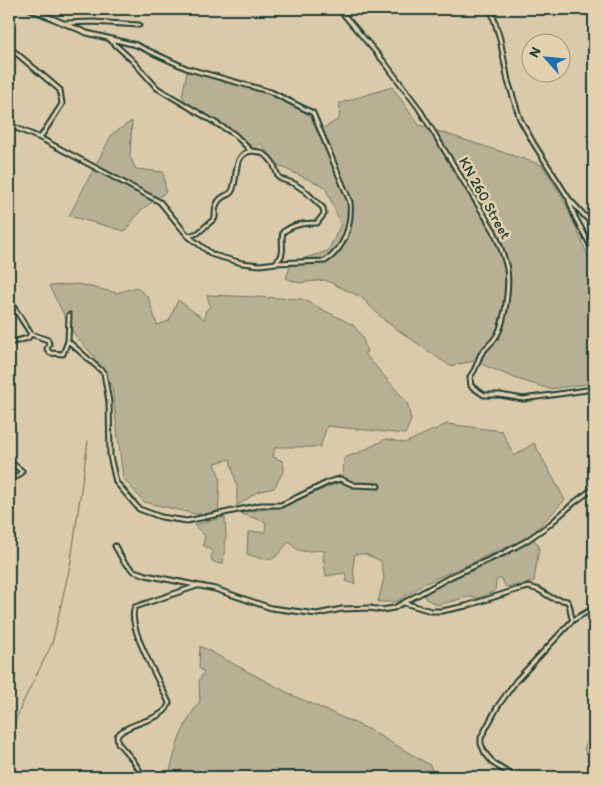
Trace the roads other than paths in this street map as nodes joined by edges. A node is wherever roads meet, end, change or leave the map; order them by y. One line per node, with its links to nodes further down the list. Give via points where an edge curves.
1 (30, 9): 4 (street)
2 (339, 9): 21 (street, KN 260 Street, via 418,107 494,231 503,253 509,278 502,322 470,376 471,386 484,395 523,399)
3 (491, 9): 11 (street, via 520,119)
4 (62, 23): 5 (street); 6 (street)
5 (139, 26)
6 (109, 39): 10 (street, via 157,88 234,134); 15 (street, via 136,45 186,68 271,92 313,113 342,178 351,215 340,247 332,257 325,261)
7 (9, 47): 9 (street, via 60,90 62,104)
8 (9, 125): 9 (street)
9 (40, 138): 13 (street, via 160,202)
10 (251, 151): 13 (street, via 241,157 232,191 216,205 215,218 198,233); 15 (street, via 268,157 281,179 295,184 323,208 324,214 317,223 294,226 283,232 282,258)
11 (569, 199): 12 (street); 14 (street)
12 (594, 226)
13 (188, 236): 15 (street, via 213,255 242,263)
14 (594, 252)
15 (276, 263)
16 (9, 300): 18 (street)
17 (70, 315): 19 (street)
18 (32, 334): 19 (street, via 48,340 50,353 62,354); 20 (street)
19 (68, 341): 24 (street, via 104,373 109,402 110,456 116,482 139,509 187,520 261,505 281,505 340,479 354,485)
20 (9, 343)
21 (594, 389)
22 (9, 461): 23 (street, via 22,471 18,476)
23 (9, 478)
24 (378, 486)
25 (594, 488): 28 (street, via 526,541 420,592)
26 (115, 546): 27 (street, via 124,562 134,571)
27 (197, 586): 28 (street, via 271,608 317,614 342,609 382,610); 31 (street, via 135,607 132,611 138,638 169,703 165,711 120,732 118,736 118,743)
28 (404, 603): 30 (street, via 442,611 529,587 567,601)
29 (594, 608): 30 (street)
30 (573, 620): 32 (street, via 516,681 481,738 489,759)
31 (144, 777)
32 (514, 777)

